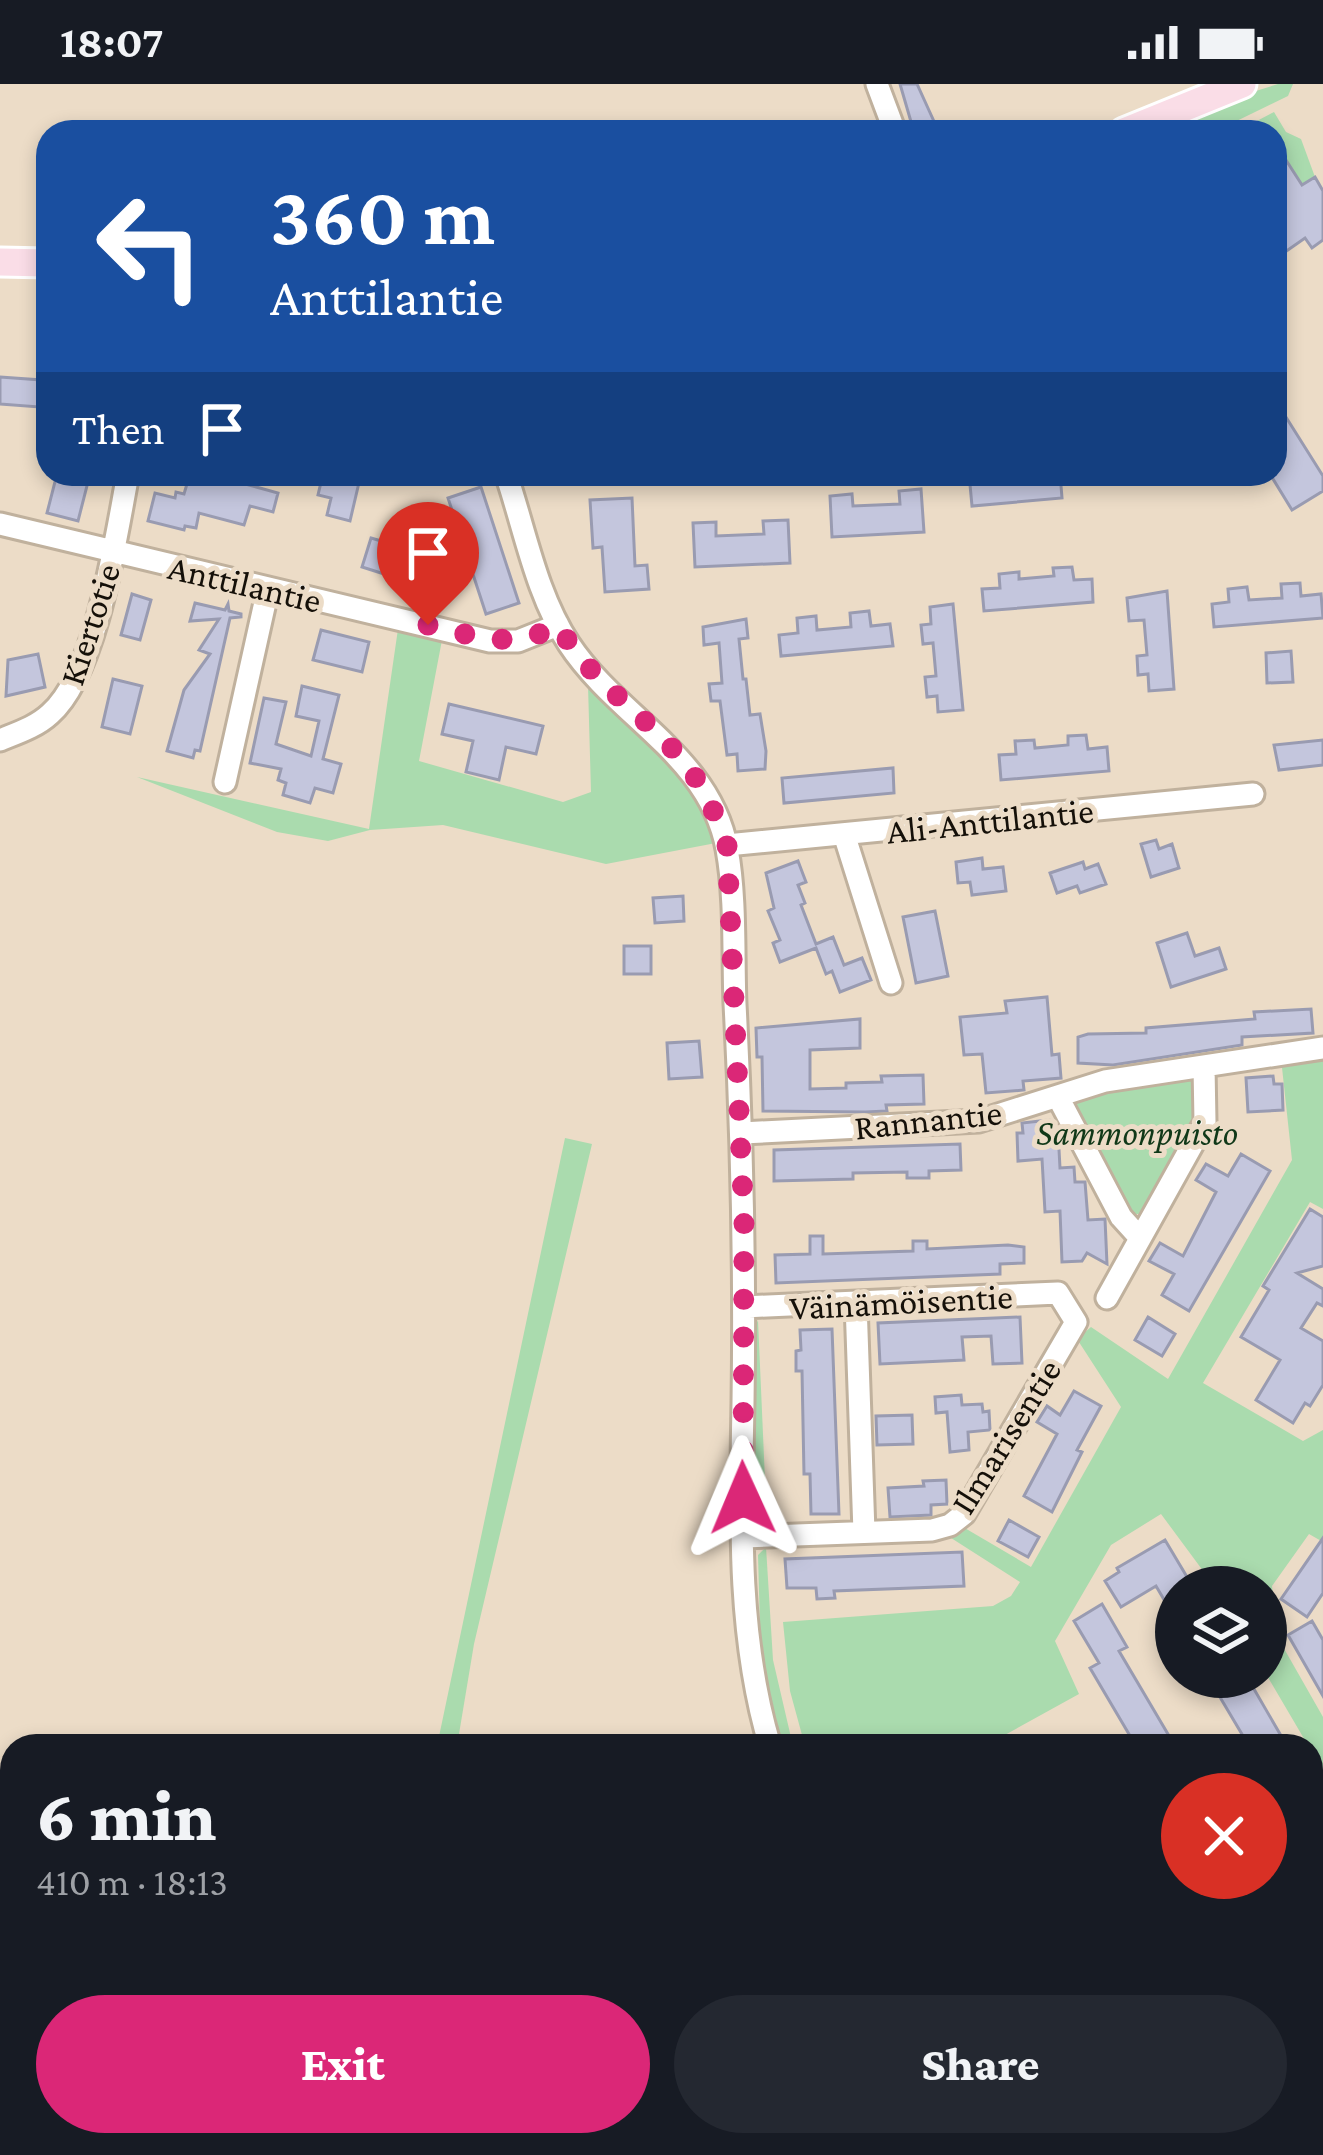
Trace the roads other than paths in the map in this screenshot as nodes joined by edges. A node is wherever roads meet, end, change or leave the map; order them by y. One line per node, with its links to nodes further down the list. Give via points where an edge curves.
1 (877, 84): 3 (street)
2 (1242, 84): 4 (main road)
3 (891, 120)
4 (1154, 120)
5 (0, 262): 6 (main road)
6 (36, 263)
7 (126, 486): 10 (street, Kiertotie)
8 (510, 486): 12 (street)
9 (0, 524): 10 (street, Anttilantie)
10 (113, 554): 11 (street, Anttilantie); 13 (street, Kiertotie, via 75,683 50,715)
11 (268, 589): 12 (street, Anttilantie, via 490,641 518,641); 14 (street)
12 (558, 625): 17 (street, via 593,674 694,776)
13 (0, 740)
14 (225, 782)
15 (1253, 794): 16 (street, Ali-Anttilantie)
16 (844, 834): 17 (street, Ali-Anttilantie); 18 (street)
17 (727, 845): 22 (street)
18 (891, 982)
19 (1323, 1048): 20 (street, Rannantie)
20 (1204, 1066): 21 (street, Rannantie); 23 (street, via 1204,1122)
21 (1058, 1097): 22 (street, Rannantie, via 979,1121); 23 (street)
22 (742, 1133): 27 (street)
23 (1140, 1238): 25 (street)
24 (1058, 1294): 26 (street, Väinämöisentie); 28 (street, Ilmarisentie, via 1076,1322 964,1514 932,1530)
25 (1107, 1298)
26 (856, 1304): 27 (street, Väinämöisentie); 28 (street)
27 (744, 1307): 29 (street)
28 (864, 1532): 29 (street, Ilmarisentie)
29 (744, 1537): 30 (street, via 752,1675)
30 (767, 1734)

